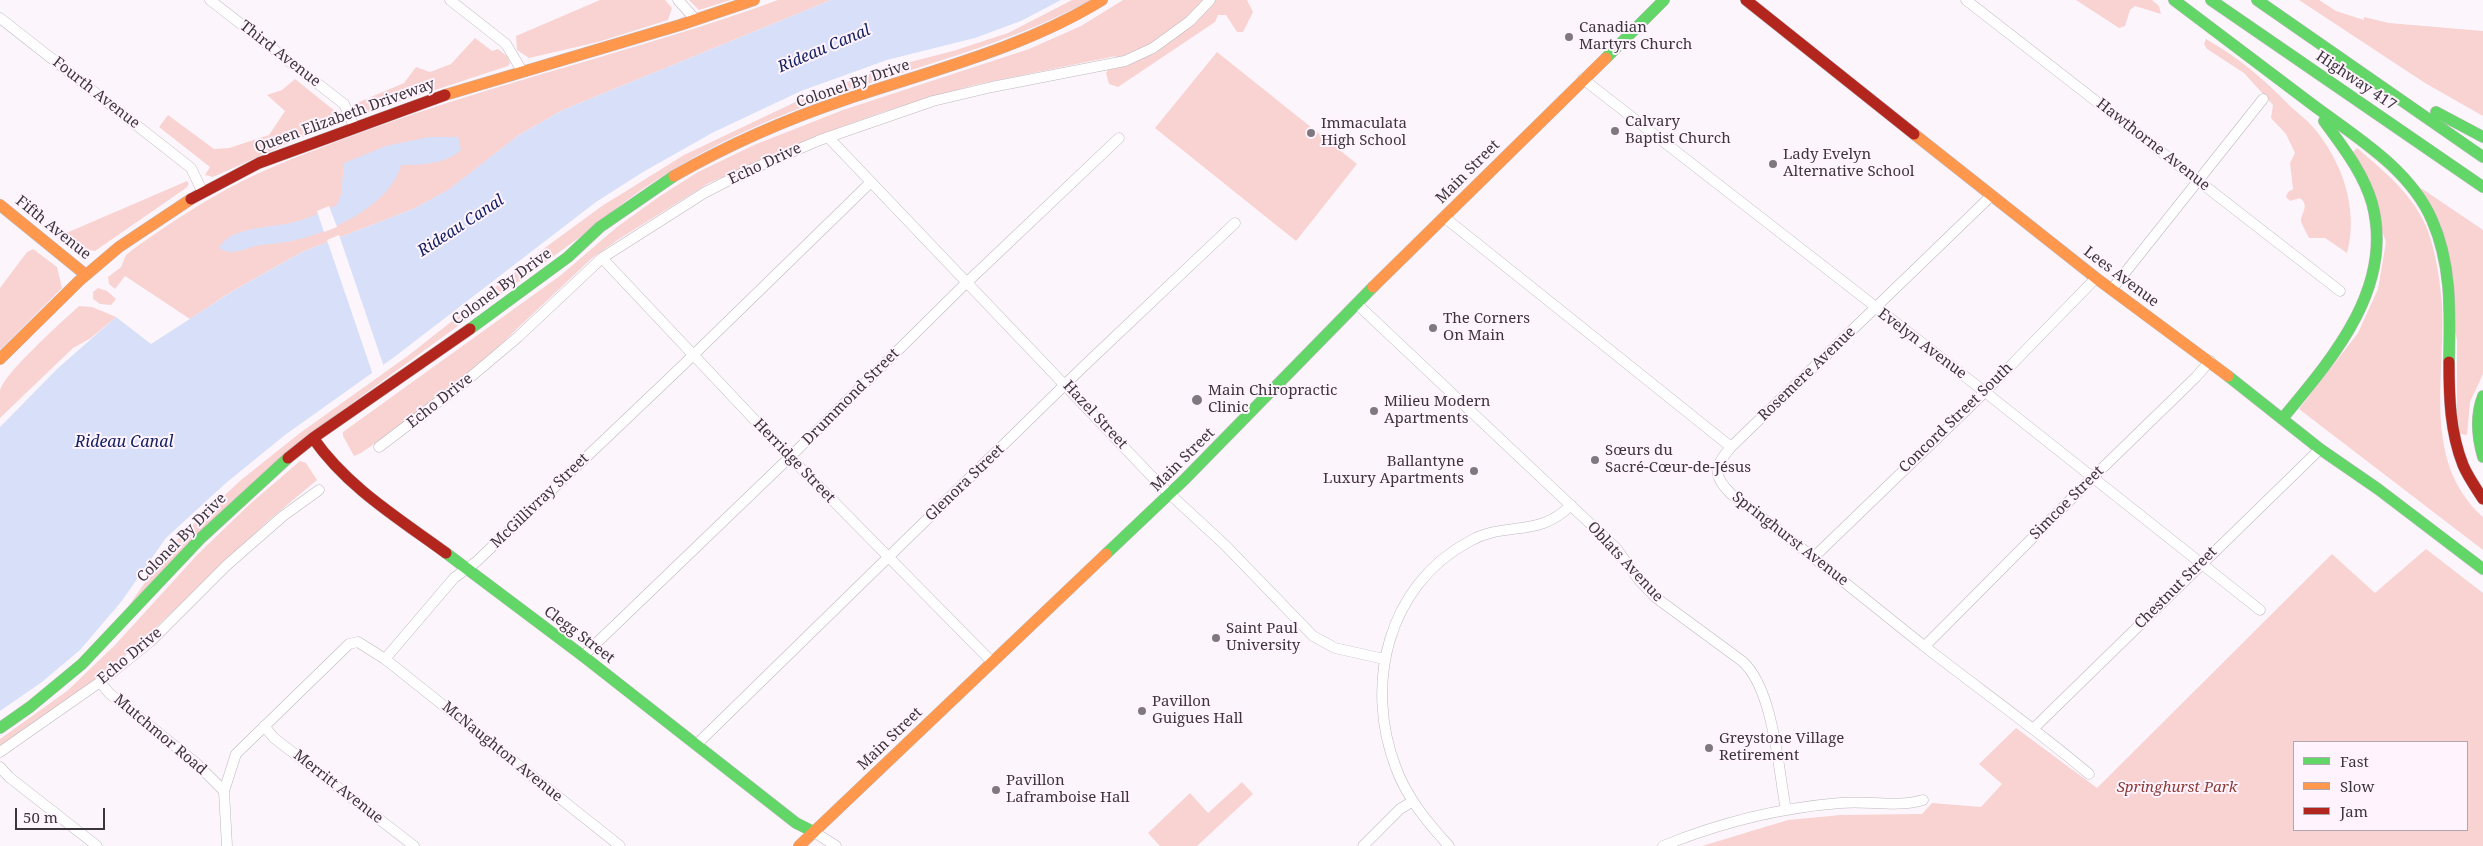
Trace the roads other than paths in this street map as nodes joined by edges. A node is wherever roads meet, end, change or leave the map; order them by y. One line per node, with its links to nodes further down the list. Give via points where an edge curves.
1 (210, 0): 20 (street, Third Avenue, via 344,104)
2 (450, 0): 16 (street, via 506,44)
3 (678, 0): 14 (street)
4 (754, 0): 14 (main road, Queen Elizabeth Driveway)
5 (1102, 0): 48 (main road, Colonel By Drive, via 1076,16 1029,37 939,71 846,99 709,156 669,179 600,227 568,257)
6 (1210, 0): 21 (street, Echo Drive, via 1190,21 1154,48 1125,61 933,101)
7 (1664, 0): 17 (main road, Main Street)
8 (1746, 0): 29 (main road, Lees Avenue)
9 (1966, 0): 25 (street, Hawthorne Avenue)
10 (2174, 0): 18 (main road)
11 (2211, 0): 27 (main road, Highway 417)
12 (2257, 0): 15 (main road)
13 (0, 18): 28 (street, Fourth Avenue, via 191,168)
14 (695, 19): 16 (main road, Queen Elizabeth Driveway)
15 (2340, 58): 22 (main road); 24 (main road)
16 (522, 71): 20 (main road, Queen Elizabeth Driveway)
17 (1583, 79): 31 (main road, Main Street); 40 (street, Evelyn Avenue)
18 (2293, 90): 47 (main road, via 2330,127 2355,164 2372,202 2379,239 2376,267 2359,313 2336,350); 57 (main road, via 2391,166 2422,201 2432,220 2441,244 2450,301 2449,421 2460,462)
19 (2263, 100): 25 (street)
20 (354, 126): 28 (main road, Queen Elizabeth Driveway, via 259,163)
21 (828, 137): 26 (street, Hazel Street); 33 (street, Echo Drive, via 704,193)
22 (2483, 137)
23 (1119, 138): 36 (street, Drummond Street)
24 (2483, 157)
25 (2199, 180): 37 (street); 38 (street, Hawthorne Avenue)
26 (871, 182): 36 (street, Hazel Street); 41 (street, McGillivray Street)
27 (2483, 187)
28 (202, 191): 34 (main road, Queen Elizabeth Driveway, via 144,228)
29 (1991, 196): 35 (main road, Lees Avenue); 40 (street, Rosemere Avenue)
30 (0, 205): 34 (main road, Fifth Avenue)
31 (1444, 217): 39 (main road, Main Street); 50 (street)
32 (1235, 223): 44 (street, Glenora Street)
33 (602, 258): 41 (street, Herridge Street); 49 (street, Echo Drive, via 482,368)
34 (86, 274): 42 (main road, Queen Elizabeth Driveway)
35 (2096, 278): 37 (main road, Lees Avenue); 45 (street, Concord Street South)
36 (968, 282): 44 (street, Hazel Street); 52 (street, Drummond Street)
37 (2112, 290): 43 (main road, Lees Avenue)
38 (2340, 291)
39 (1357, 304): 56 (main road, Main Street); 58 (street, Oblats Avenue)
40 (1875, 308): 45 (street, Evelyn Avenue); 50 (street, Rosemere Avenue)
41 (693, 356): 52 (street, Herridge Street); 63 (street, McGillivray Street)
42 (0, 359)
43 (2210, 361): 47 (main road, Lees Avenue); 54 (street, Simcoe Street)
44 (1066, 384): 56 (street, Hazel Street); 60 (street, Glenora Street)
45 (1985, 392): 54 (street, Evelyn Avenue); 59 (street, Concord Street South)
46 (2483, 396): 53 (main road, via 2478,442)
47 (2282, 419): 51 (main road, Lees Avenue)
48 (314, 438): 63 (main road, Clegg Street, via 345,479); 72 (main road, Colonel By Drive, via 276,468 201,538 82,664 30,708)
49 (380, 447)
50 (1731, 447): 59 (street, Springhurst Avenue, via 1718,462 1716,474 1722,486)
51 (2320, 449): 61 (street, Chestnut Street); 62 (main road, Lees Avenue, via 2378,488)
52 (790, 457): 60 (street, Herridge Street); 66 (street, Drummond Street)
53 (2483, 457)
54 (2093, 477): 61 (street, Evelyn Avenue); 65 (street, Simcoe Street)
55 (319, 490): 70 (street, Echo Drive, via 276,522 227,565 151,641)
56 (1170, 494): 68 (street, Hazel Street, via 1225,545 1313,636 1335,648); 69 (main road, Main Street)
57 (2483, 499)
58 (1571, 505): 68 (street, via 1560,517 1544,525 1492,533 1471,540 1431,568 1411,593 1396,620); 81 (street, Oblats Avenue, via 1616,548 1655,597 1753,672 1764,697)
59 (1815, 556): 65 (street, Springhurst Avenue)
60 (888, 558): 69 (street, Herridge Street); 74 (street, Glenora Street)
61 (2202, 562): 64 (street, Evelyn Avenue); 73 (street, Chestnut Street)
62 (2483, 569)
63 (467, 570): 66 (main road, Clegg Street); 67 (street, McGillivray Street, via 454,578)
64 (2260, 610)
65 (1925, 646): 73 (street, Springhurst Avenue)
66 (583, 656): 74 (main road, Clegg Street)
67 (385, 659): 71 (street, via 358,642 348,644); 83 (street, McNaughton Avenue)
68 (1384, 659): 80 (street, via 1381,700 1386,732 1396,769)
69 (991, 662): 82 (main road, Main Street)
70 (100, 682): 75 (street, Echo Drive); 78 (street, Mutchmor Road, via 109,693 196,762)
71 (264, 726): 78 (street, via 236,754); 86 (street, Merritt Avenue, via 274,738)
72 (0, 728)
73 (2034, 728): 77 (street, Springhurst Avenue)
74 (696, 745): 82 (main road, Clegg Street, via 796,823)
75 (0, 752)
76 (0, 767): 84 (street)
77 (2089, 774)
78 (224, 791): 85 (street)
79 (1923, 800): 81 (street, via 1841,803)
80 (1413, 801): 89 (street, via 1400,809); 90 (street)
81 (1786, 810): 91 (street, via 1711,828)
82 (814, 832): 87 (main road, Main Street); 88 (street, Clegg Street)
83 (615, 845)
84 (97, 846)
85 (228, 846)
86 (414, 846)
87 (799, 846)
88 (836, 846)
89 (1363, 846)
90 (1450, 846)
91 (1663, 846)

